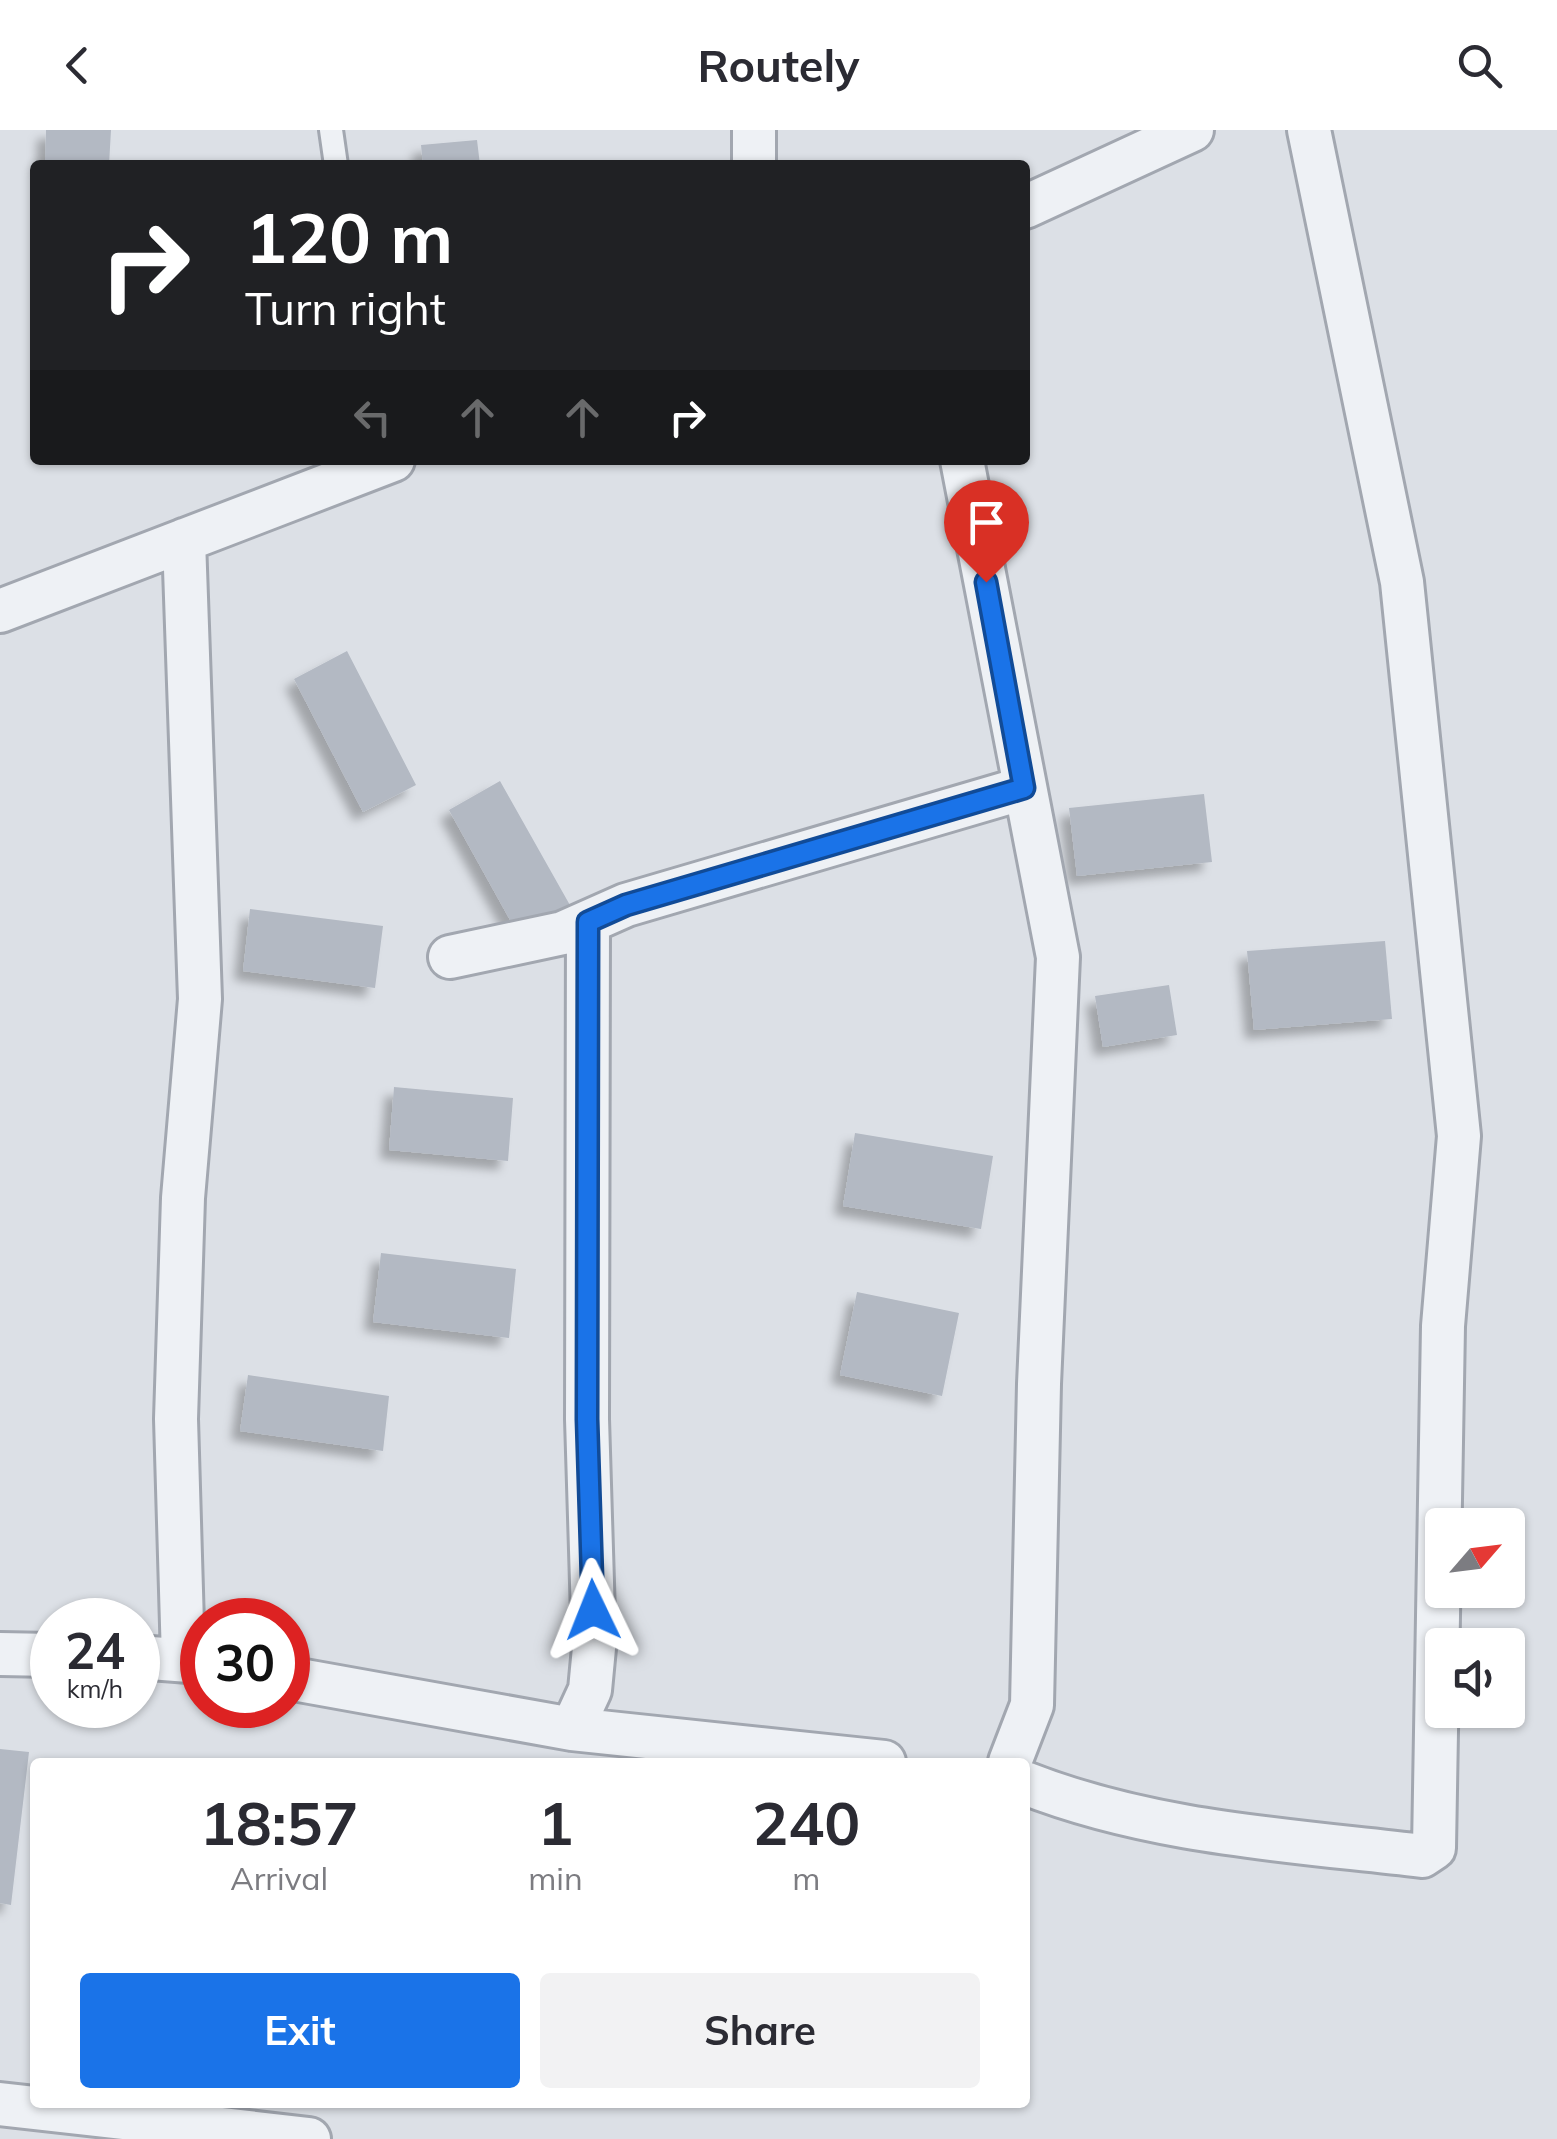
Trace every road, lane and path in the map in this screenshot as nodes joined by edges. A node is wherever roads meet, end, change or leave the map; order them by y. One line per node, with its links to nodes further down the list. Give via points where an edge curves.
1 (331, 130): 5 (lane)
2 (754, 130): 6 (street)
3 (1189, 130): 7 (street)
4 (1309, 130): 22 (street, via 1402,582 1459,1136 1444,1326 1434,1848 1422,1856 1167,1826)
5 (335, 160)
6 (754, 160)
7 (1030, 205)
8 (377, 465): 10 (street)
9 (963, 465): 12 (street)
10 (184, 540): 11 (street); 15 (street, via 200,998 183,1198 176,1419)
11 (0, 611)
12 (1024, 788): 13 (street, via 626,905); 21 (street, via 1058,957 1032,1705)
13 (588, 922): 14 (street, via 563,934); 19 (street, via 587,1419 594,1648 590,1690)
14 (450, 957)
15 (189, 1598)
16 (0, 1654): 17 (street)
17 (30, 1655)
18 (310, 1682): 19 (street)
19 (572, 1729): 20 (street)
20 (846, 1758)
21 (1012, 1758)
22 (1030, 1785)
23 (0, 2104): 24 (street)
24 (30, 2107)
25 (35, 2108): 26 (street)
26 (309, 2139)

